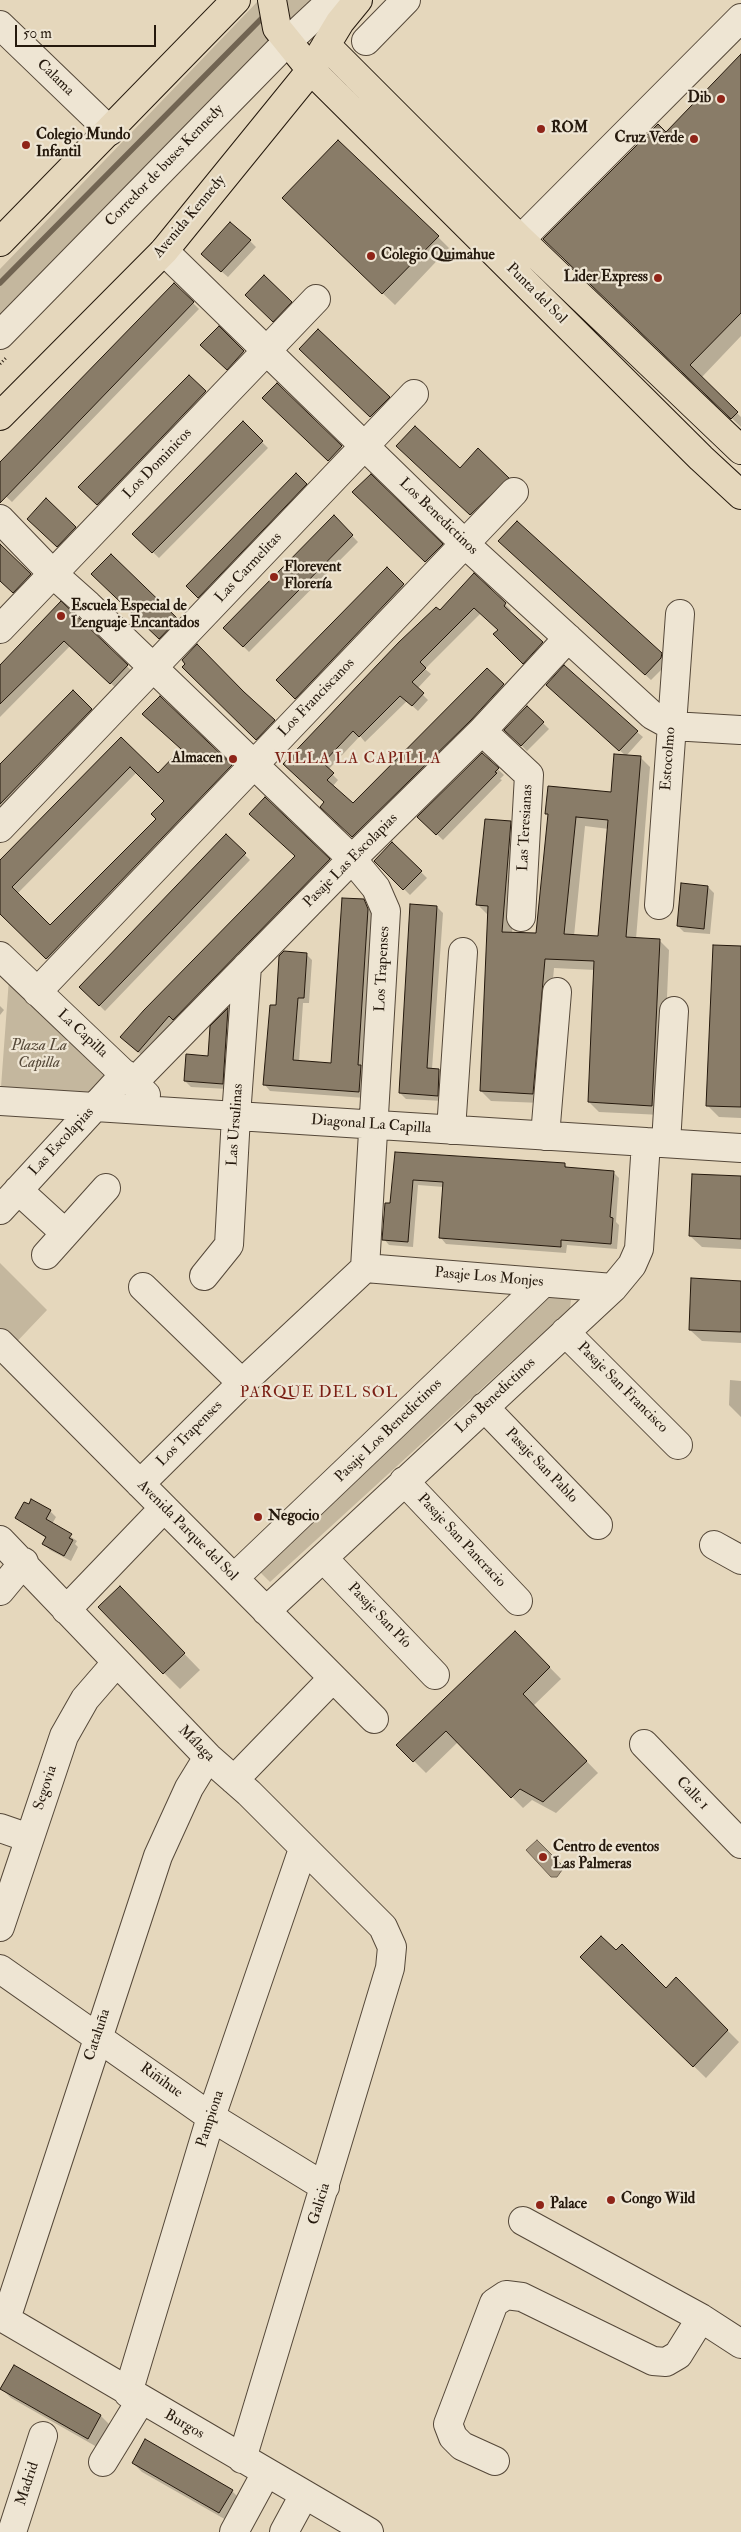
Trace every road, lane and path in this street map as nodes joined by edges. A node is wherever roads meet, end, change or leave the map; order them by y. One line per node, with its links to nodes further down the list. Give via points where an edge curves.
1 (236, 0): 12 (main road)
2 (272, 0): 9 (main road, Punta del Sol, via 277,28)
3 (332, 0): 9 (street, Corredor de buses Kennedy)
4 (358, 0): 10 (main road, Avenida Kennedy)
5 (406, 0): 8 (street)
6 (741, 18): 13 (street)
7 (0, 25): 12 (street, Calama)
8 (366, 41)
9 (287, 42): 11 (main road, Punta del Sol); 18 (street, Corredor de buses Kennedy)
10 (326, 45): 11 (main road, Avenida Kennedy); 13 (main road, Punta del Sol)
11 (311, 70): 15 (main road, Avenida Kennedy); 16 (main road, Punta del Sol)
12 (110, 131): 14 (main road)
13 (520, 239): 16 (street); 22 (main road, Punta del Sol)
14 (0, 242)
15 (164, 251): 19 (street, Los Benedictinos); 21 (main road, Avenida Kennedy)
16 (501, 259): 24 (main road, Punta del Sol)
17 (316, 299): 19 (street, Los Dominicos)
18 (0, 334)
19 (267, 351): 23 (street, Los Benedictinos); 29 (street, Los Dominicos)
20 (414, 394): 23 (street, Las Carmelitas)
21 (0, 416)
22 (734, 443): 24 (main road)
23 (364, 446): 28 (street, Los Benedictinos); 33 (street, Las Carmelitas)
24 (701, 458): 26 (main road, Punta del Sol)
25 (514, 492): 28 (street, Los Franciscanos)
26 (741, 495)
27 (0, 519): 29 (street, Los Trapenses)
28 (465, 544): 32 (street, Los Benedictinos); 37 (street, Los Franciscanos)
29 (52, 573): 31 (street, Los Dominicos); 33 (street, Los Trapenses)
30 (680, 614): 34 (street, Estocolmo)
31 (0, 629)
32 (568, 638): 34 (street, Los Benedictinos, via 652,715); 36 (street, Pasaje Las Escolapias)
33 (154, 668): 37 (street, Los Trapenses); 38 (street, Las Carmelitas)
34 (672, 726): 35 (street, Los Benedictinos); 40 (street, Estocolmo)
35 (740, 730)
36 (482, 731): 39 (street, Pasaje Las Escolapias); 41 (street, Las Teresianas, via 529,775)
37 (253, 765): 39 (street, Los Trapenses); 45 (street, Los Franciscanos)
38 (0, 828)
39 (352, 859): 44 (street, Pasaje Las Escolapias); 53 (street, Los Trapenses, via 376,888 386,911)
40 (659, 904)
41 (521, 917)
42 (463, 952): 54 (street)
43 (0, 956): 45 (street, La Capilla)
44 (248, 966): 48 (street, Pasaje Las Escolapias); 52 (street, Las Ursulinas)
45 (37, 992): 48 (street, La Capilla)
46 (557, 992): 55 (street)
47 (674, 1011): 56 (street, Los Benedictinos)
48 (129, 1079): 50 (street, Las Escolapias); 51 (street, La Capilla)
49 (0, 1101): 50 (street, Diagonal La Capilla)
50 (95, 1107): 51 (street, Diagonal La Capilla); 59 (street, Las Escolapias)
51 (164, 1111): 52 (street, Diagonal La Capilla)
52 (236, 1116): 53 (street, Diagonal La Capilla); 64 (street, Las Ursulinas, via 229,1245)
53 (374, 1125): 54 (street, Diagonal La Capilla); 63 (street, Los Trapenses)
54 (451, 1130): 55 (street, Diagonal La Capilla)
55 (546, 1136): 56 (street, Diagonal La Capilla)
56 (656, 1143): 57 (street, Diagonal La Capilla); 67 (street, Los Benedictinos, via 639,1248 632,1265)
57 (741, 1148)
58 (106, 1188): 61 (street)
59 (18, 1190): 60 (street, Las Escolapias); 61 (street)
60 (0, 1210)
61 (65, 1233): 62 (street)
62 (46, 1255)
63 (365, 1268): 65 (street, Pasaje Los Monjes); 70 (street, Los Trapenses)
64 (204, 1276)
65 (543, 1284): 67 (street, Pasaje Los Monjes); 82 (street, Pasaje Los Benedictinos)
66 (143, 1287): 70 (street)
67 (612, 1288): 68 (street, Los Benedictinos)
68 (565, 1332): 71 (street, Los Benedictinos); 72 (street, Pasaje San Francisco)
69 (0, 1343): 74 (street, Avenida Parque del Sol)
70 (242, 1383): 74 (street, Los Trapenses)
71 (484, 1407): 73 (street, Los Benedictinos); 76 (street, Pasaje San Pablo)
72 (678, 1445)
73 (404, 1482): 79 (street, Los Benedictinos); 84 (street, Pasaje San Pancracio)
74 (140, 1484): 75 (street, Avenida Parque del Sol)
75 (164, 1508): 82 (street, Avenida Parque del Sol); 85 (street)
76 (598, 1525)
77 (0, 1540): 81 (street, Málaga)
78 (714, 1545): 80 (street)
79 (323, 1558): 86 (street, Los Benedictinos); 88 (street, Pasaje San Pío)
80 (741, 1560)
81 (24, 1562): 83 (street); 85 (street, Málaga)
82 (234, 1578): 86 (street, Avenida Parque del Sol)
83 (0, 1591)
84 (518, 1601)
85 (66, 1610): 87 (street, Málaga)
86 (266, 1610): 89 (street, Avenida Parque del Sol)
87 (117, 1662): 92 (street, Málaga); 95 (street, Segovia, via 85,1699 64,1736)
88 (435, 1675)
89 (333, 1678): 90 (street, Avenida Parque del Sol); 93 (street)
90 (374, 1719)
91 (644, 1744): 96 (street, Calle 1)
92 (208, 1757): 93 (street, Málaga); 101 (street, Cataluña, via 189,1788 158,1856)
93 (234, 1780): 97 (street, Málaga)
94 (0, 1828): 95 (street)
95 (29, 1838): 98 (street, Segovia)
96 (741, 1844)
97 (303, 1849): 99 (street, Málaga, via 383,1927); 102 (street, Pampiona)
98 (0, 1927)
99 (392, 1947): 103 (street, Galicia, via 390,1968)
100 (0, 1969): 101 (street, Riñihue)
101 (98, 2035): 102 (street, Riñihue); 105 (street, Cataluña)
102 (211, 2117): 103 (street, Riñihue); 108 (street, Pampiona)
103 (326, 2187): 110 (street, Galicia)
104 (523, 2221): 106 (street)
105 (3, 2318): 108 (street, Burgos)
106 (701, 2318): 107 (street); 111 (street, via 678,2356 666,2362 653,2362 522,2297 506,2295 494,2303 448,2424 452,2437 462,2446)
107 (741, 2344)
108 (134, 2396): 110 (street, Burgos); 112 (street, Pampiona)
109 (43, 2436): 115 (street, Madrid)
110 (242, 2459): 113 (street, Burgos)
111 (495, 2461)
112 (103, 2462)
113 (266, 2473): 114 (street, Burgos); 116 (street)
114 (304, 2495): 117 (street); 118 (street, Burgos)
115 (12, 2532)
116 (234, 2532)
117 (284, 2532)
118 (369, 2532)

